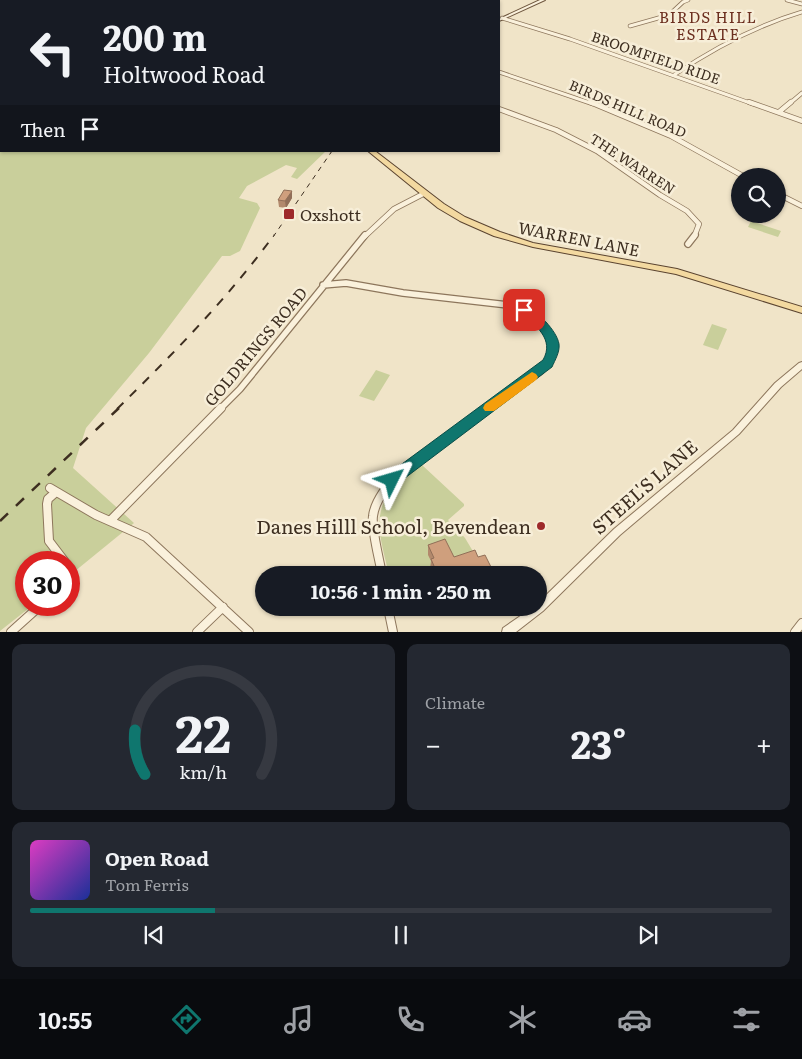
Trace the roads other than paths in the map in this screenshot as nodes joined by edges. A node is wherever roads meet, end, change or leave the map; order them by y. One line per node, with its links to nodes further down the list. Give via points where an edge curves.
1 (543, 0): 8 (main road)
2 (677, 0): 5 (street)
3 (688, 0): 5 (street)
4 (787, 0): 6 (street)
5 (683, 2): 9 (street, via 669,15)
6 (802, 4)
7 (802, 12): 11 (street, via 760,25 728,40)
8 (500, 19): 11 (street, BROOMFIELD RIDE, via 543,30)
9 (630, 26)
10 (500, 72): 17 (street, BIRDS HILL ROAD, via 580,98 671,136)
11 (674, 75): 14 (street, BROOMFIELD RIDE)
12 (802, 93): 14 (street)
13 (500, 109): 21 (street, THE WARREN, via 538,121 589,147 694,215 699,224)
14 (778, 112): 15 (street, BROOMFIELD RIDE)
15 (802, 121)
16 (373, 152): 18 (main road, WARREN LANE)
17 (731, 169)
18 (423, 194): 22 (street, GOLDRINGS ROAD, via 380,220); 25 (main road, WARREN LANE, via 466,221 521,242 677,272)
19 (786, 198): 20 (street)
20 (802, 206)
21 (688, 244)
22 (335, 271): 23 (street); 24 (street, GOLDRINGS ROAD)
23 (346, 283): 24 (street); 29 (street, via 519,308 543,325 553,343 552,355 540,370 402,470 382,492 372,518)
24 (323, 285): 27 (street, GOLDRINGS ROAD, via 240,389)
25 (802, 310)
26 (802, 366): 38 (street, STEEL'S LANE, via 778,385 736,432 623,527 540,608)
27 (110, 521): 28 (street, via 53,490 47,504 50,541); 30 (street, via 146,537)
28 (57, 551)
29 (380, 566)
30 (223, 607): 35 (street); 36 (street)
31 (29, 616): 34 (street)
32 (390, 616): 37 (street)
33 (802, 623): 39 (street)
34 (11, 632)
35 (197, 632)
36 (248, 632)
37 (393, 632)
38 (507, 632)
39 (795, 632)

